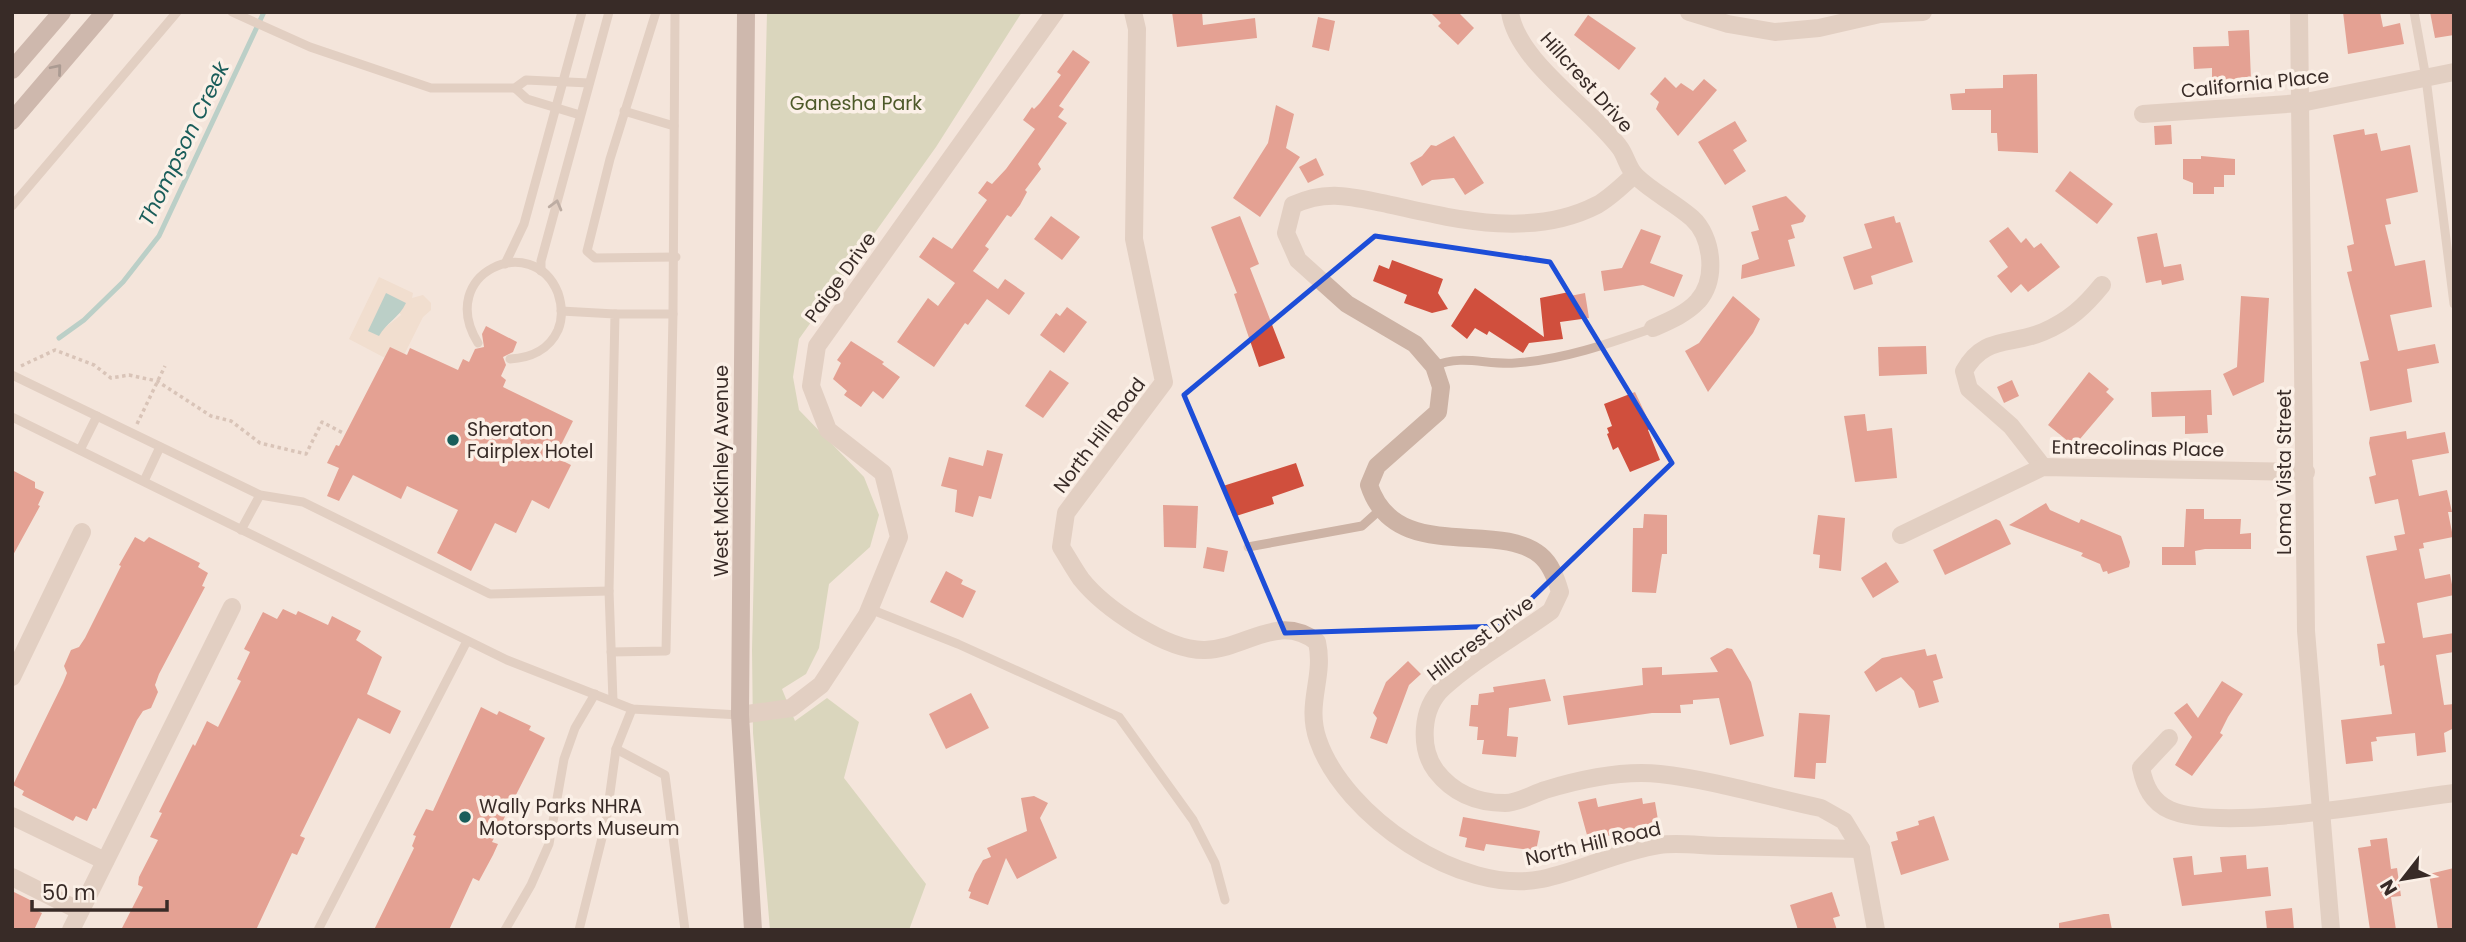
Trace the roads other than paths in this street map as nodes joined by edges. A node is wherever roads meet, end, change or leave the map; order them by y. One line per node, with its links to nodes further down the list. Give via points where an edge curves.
1 (62, 12): 18 (main road)
2 (105, 12): 29 (main road, one-way to 2)
3 (177, 12): 32 (lane)
4 (232, 12): 23 (lane, via 281,35 431,88)
5 (582, 12): 21 (lane)
6 (609, 12): 22 (lane)
7 (656, 12): 26 (lane)
8 (675, 12): 30 (lane)
9 (746, 12): 68 (main road, West McKinley Avenue)
10 (1055, 12): 61 (street, Paige Drive, via 817,346 811,386 828,430 883,473 899,537)
11 (1133, 12): 74 (street, North Hill Road, via 1134,239 1164,382 1066,513 1061,547 1082,581 1143,631 1177,647 1206,650 1281,629 1302,630 1317,642 1321,661 1311,706 1318,740 1334,774 1405,842 1458,871 1506,883 1541,880 1659,845)
12 (1510, 12): 31 (street, Hillcrest Drive, via 1512,27 1529,52 1620,148)
13 (1689, 12): 17 (street, via 1775,32 1819,28)
14 (1923, 12): 17 (street)
15 (2299, 12): 24 (street, Loma Vista Street)
16 (2414, 12): 20 (lane)
17 (1879, 13)
18 (12, 69)
19 (2454, 72): 20 (street, California Place)
20 (2426, 78): 24 (street, California Place); 37 (lane)
21 (563, 81): 22 (lane); 23 (lane, via 526,80); 25 (lane)
22 (589, 83): 28 (lane)
23 (515, 88): 25 (lane, via 527,99)
24 (2301, 103): 27 (street, California Place); 51 (street, Loma Vista Street)
25 (556, 108): 28 (lane); 34 (lane, via 524,224)
26 (624, 111): 30 (lane); 33 (lane, via 587,251 595,258)
27 (2143, 114)
28 (580, 115): 35 (lane, one-way to 28)
29 (12, 121)
30 (674, 126): 33 (lane)
31 (1634, 175): 41 (street, via 1693,219 1706,235 1710,259 1708,281 1699,300); 44 (street, via 1598,205 1551,220 1505,225 1340,195 1312,196 1293,205 1286,233 1298,260 1347,304 1415,344)
32 (12, 206)
33 (676, 257): 40 (lane)
34 (505, 264): 35 (lane, via 516,262); 42 (lane, via 485,271 467,298 466,314)
35 (541, 271): 38 (lane, via 555,286)
36 (2102, 285): 50 (street, via 2083,309 2065,321 2042,333 1990,344 1972,355 1964,371 1969,389 2011,426)
37 (2454, 304)
38 (561, 311): 39 (lane); 43 (lane, via 557,331 548,344 536,353)
39 (615, 314): 40 (lane); 59 (lane)
40 (673, 314): 63 (lane, via 666,651)
41 (1653, 328): 44 (lane, via 1598,348 1558,356 1513,363 1466,358)
42 (478, 343)
43 (510, 359)
44 (1434, 366): 54 (street, via 1441,387 1438,412 1377,466 1369,485)
45 (12, 375): 46 (lane)
46 (97, 416): 48 (lane); 49 (lane)
47 (12, 417): 49 (lane)
48 (160, 447): 52 (lane); 53 (lane)
49 (80, 450): 52 (lane)
50 (2043, 467): 51 (street, Entrecolinas Place); 57 (street, Entrecolinas Place)
51 (2306, 472): 72 (street, Loma Vista Street, via 2306,631)
52 (144, 481): 55 (lane)
53 (260, 495): 55 (lane); 59 (lane, via 303,502 490,594)
54 (1381, 509): 58 (lane, via 1362,527); 74 (street, Hillcrest Drive, via 1392,520 1425,533 1509,543 1539,554 1555,574 1560,592 1551,611 1441,689 1427,713 1424,740 1434,769 1455,792 1508,803 1625,773 1661,774 1821,808 1844,821)
55 (241, 530): 62 (lane)
56 (82, 532): 64 (street)
57 (1901, 535)
58 (1248, 547)
59 (609, 591): 63 (lane)
60 (232, 607): 75 (street)
61 (870, 609): 68 (street, Paige Drive, via 821,685 791,708); 77 (lane, via 958,643 1119,717 1194,820 1215,863)
62 (467, 640): 65 (lane); 80 (lane)
63 (611, 652): 66 (lane)
64 (12, 677)
65 (595, 694): 66 (lane); 81 (lane, via 564,759 549,844)
66 (613, 701): 67 (lane)
67 (632, 709): 68 (lane); 70 (lane)
68 (740, 715): 84 (main road, West McKinley Avenue)
69 (2169, 738): 72 (street, via 2141,768 2145,789 2168,810 2202,819)
70 (616, 749): 82 (lane, via 606,822); 83 (lane, via 665,775)
71 (2454, 793): 72 (street)
72 (2319, 810): 86 (street, Loma Vista Street)
73 (12, 817): 75 (street)
74 (1861, 849): 85 (street, Hillcrest Drive)
75 (105, 861): 78 (street)
76 (12, 877): 78 (street)
77 (1225, 900)
78 (80, 911): 79 (street)
79 (71, 930)
80 (318, 930)
81 (505, 930)
82 (579, 930)
83 (685, 930)
84 (753, 930)
85 (1876, 930)
86 (2331, 930)

